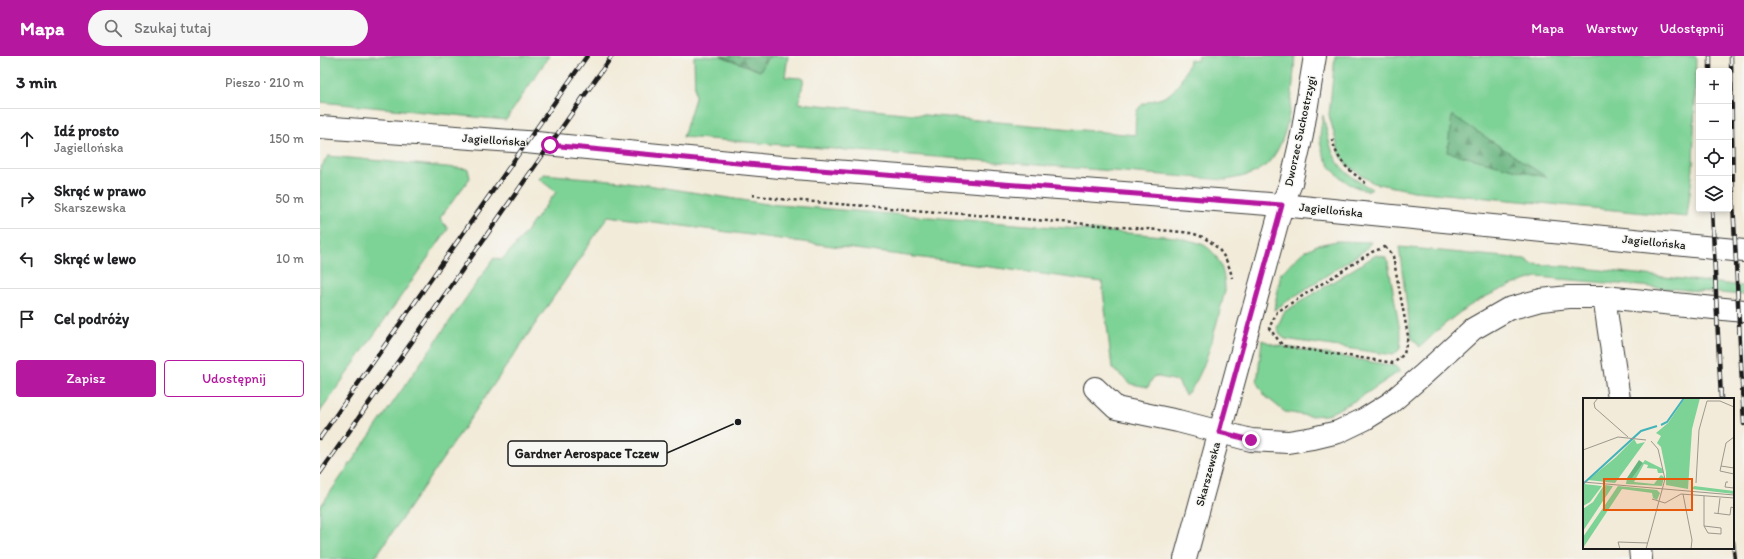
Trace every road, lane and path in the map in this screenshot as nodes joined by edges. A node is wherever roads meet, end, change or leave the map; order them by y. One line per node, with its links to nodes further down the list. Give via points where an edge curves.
1 (1315, 56): 6 (main road, Dworzec Suchostrzygi, via 1302,135 1291,184)
2 (320, 127): 6 (main road, Jagiellońska, via 526,142 780,167)
3 (1331, 136): 4 (path, via 1334,150 1344,166)
4 (1371, 187)
5 (748, 194): 9 (path, via 778,199 1164,230 1198,235 1223,254 1230,267)
6 (1282, 205): 7 (main road, Jagiellońska); 14 (main road, Skarszewska)
7 (1744, 251)
8 (1393, 256): 8 (path, via 1385,247 1372,252 1277,312 1269,328 1284,346 1394,363 1404,354 1408,336)
9 (1232, 282)
10 (1604, 297): 11 (main road); 13 (main road); 14 (main road, via 1569,296 1508,308 1473,329 1389,404 1338,432 1288,442 1251,440)
11 (1744, 311)
12 (1095, 388): 14 (main road, via 1116,408)
13 (1619, 398)
14 (1219, 432): 16 (main road, Skarszewska)
15 (1640, 549): 17 (main road)
16 (1185, 559)
17 (1642, 559)

